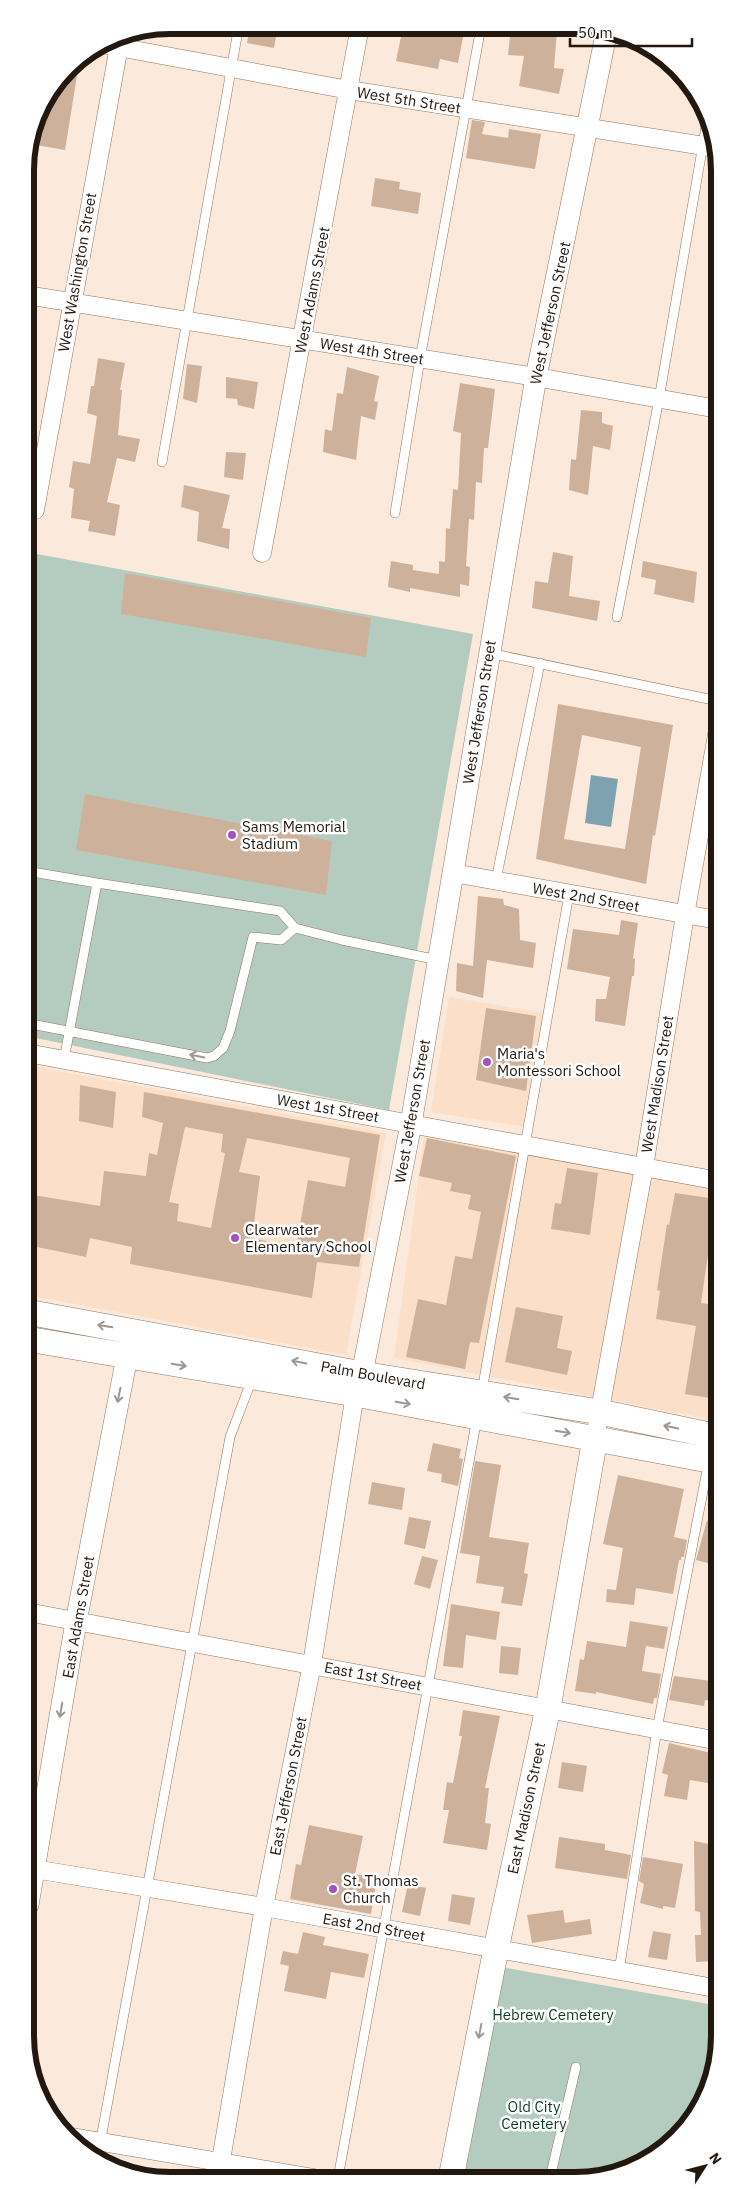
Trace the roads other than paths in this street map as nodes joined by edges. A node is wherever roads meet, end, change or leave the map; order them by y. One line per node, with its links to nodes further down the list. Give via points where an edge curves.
1 (237, 34): 7 (lane)
2 (359, 34): 8 (street, West Adams Street)
3 (480, 34): 9 (lane)
4 (607, 37): 10 (street, West Jefferson Street)
5 (120, 43): 7 (street, West 5th Street)
6 (113, 46): 14 (street, West Washington Street)
7 (231, 68): 8 (street, West 5th Street); 15 (lane)
8 (349, 90): 9 (street, West 5th Street); 16 (street, West Adams Street)
9 (466, 109): 10 (street, West 5th Street); 17 (lane)
10 (588, 129): 11 (street, West 5th Street); 18 (street, West Jefferson Street)
11 (710, 147)
12 (710, 149): 19 (lane)
13 (34, 296): 14 (street, West 4th Street)
14 (72, 303): 15 (street, West 4th Street); 22 (street, West Washington Street)
15 (187, 322): 16 (street, West 4th Street); 21 (lane)
16 (302, 340): 17 (street, West 4th Street); 24 (street, West Adams Street)
17 (420, 359): 18 (street, West 4th Street); 23 (lane)
18 (536, 377): 19 (street, West 4th Street); 26 (street, West Jefferson Street)
19 (659, 399): 20 (street, West 4th Street); 25 (lane)
20 (711, 408)
21 (162, 462)
22 (35, 510)
23 (395, 513)
24 (262, 553)
25 (616, 618)
26 (489, 652): 27 (lane); 31 (street, West Jefferson Street)
27 (540, 664): 28 (lane); 32 (lane)
28 (711, 700)
29 (711, 769): 35 (street, West Madison Street)
30 (34, 873): 33 (lane)
31 (453, 873): 32 (street, West 2nd Street); 38 (street, West Jefferson Street)
32 (496, 880): 34 (street, West 2nd Street)
33 (97, 883): 37 (lane, via 280,911); 40 (lane)
34 (569, 894): 35 (street, West 2nd Street); 44 (lane)
35 (685, 915): 36 (street, West 2nd Street); 45 (street, West Madison Street)
36 (711, 919)
37 (295, 928): 38 (lane); 40 (lane, one-way to 40, via 281,940 253,938 230,1031 223,1048 214,1056 206,1058)
38 (438, 960): 43 (street, West Jefferson Street)
39 (34, 1024): 40 (lane)
40 (69, 1031): 42 (lane)
41 (34, 1054): 42 (street, West 1st Street)
42 (64, 1060): 43 (street, West 1st Street)
43 (411, 1124): 44 (street, West 1st Street); 52 (street, West Jefferson Street)
44 (525, 1145): 45 (street, West 1st Street); 53 (lane)
45 (644, 1167): 46 (street, West 1st Street); 54 (street, West Madison Street)
46 (711, 1180)
47 (34, 1313): 48 (main road, Palm Boulevard, one-way to 47)
48 (133, 1331): 50 (street, East Adams Street); 52 (main road, Palm Boulevard, one-way to 48)
49 (34, 1341): 50 (main road, Palm Boulevard)
50 (126, 1356): 51 (main road, Palm Boulevard, one-way to 51); 60 (street, East Adams Street, one-way to 60)
51 (252, 1377): 52 (main road, Palm Boulevard); 61 (lane, via 230,1437)
52 (358, 1384): 53 (main road, Palm Boulevard); 62 (street, East Jefferson Street)
53 (480, 1405): 54 (main road, Palm Boulevard, one-way to 53); 56 (main road, Palm Boulevard, one-way to 56); 63 (lane)
54 (600, 1412): 55 (main road, Palm Boulevard, one-way to 54); 56 (street, West Madison Street)
55 (711, 1435)
56 (595, 1438): 57 (main road, Palm Boulevard); 64 (main road, East Madison Street)
57 (711, 1460)
58 (711, 1475): 65 (lane)
59 (34, 1613): 60 (street, East 1st Street)
60 (76, 1622): 61 (street, East 1st Street); 67 (street, East Adams Street, one-way to 67)
61 (191, 1642): 62 (street, East 1st Street); 69 (lane)
62 (312, 1664): 63 (street, East 1st Street); 70 (street, East Jefferson Street)
63 (427, 1686): 64 (street, East 1st Street); 71 (lane)
64 (548, 1708): 65 (street, East 1st Street); 72 (main road, East Madison Street)
65 (657, 1729): 66 (street, East 1st Street); 73 (lane)
66 (711, 1739)
67 (34, 1853)
68 (34, 1869): 69 (street, East 2nd Street)
69 (146, 1888): 70 (street, East 2nd Street); 77 (lane)
70 (264, 1907): 71 (street, East 2nd Street); 78 (street, East Jefferson Street)
71 (383, 1928): 72 (street, East 2nd Street); 80 (lane)
72 (496, 1949): 73 (street, East 2nd Street); 81 (main road, East Madison Street, one-way to 81)
73 (619, 1971): 74 (street, East 2nd Street)
74 (711, 1987)
75 (576, 2067): 82 (lane)
76 (86, 2143): 77 (street)
77 (99, 2148): 78 (street)
78 (220, 2171): 79 (street)
79 (233, 2172)
80 (339, 2172)
81 (452, 2172)
82 (551, 2172)

